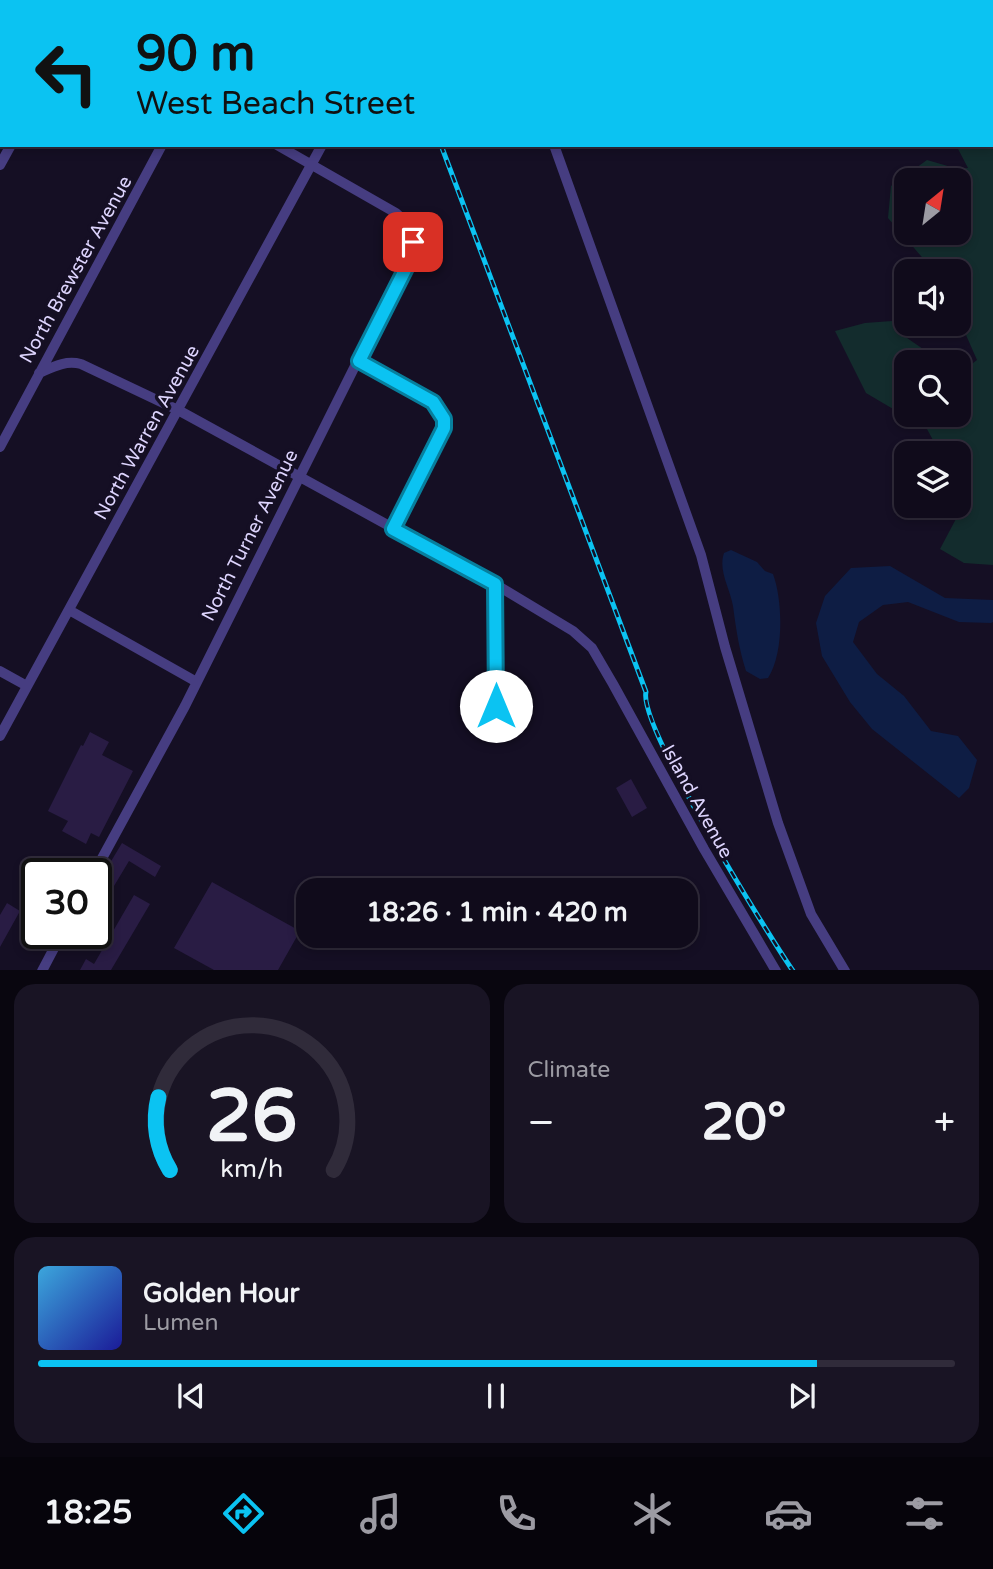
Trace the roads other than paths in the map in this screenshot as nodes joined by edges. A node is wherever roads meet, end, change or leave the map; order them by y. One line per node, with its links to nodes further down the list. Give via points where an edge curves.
1 (10, 147): 7 (street)
2 (161, 147): 9 (street, North Brewster Avenue)
3 (281, 147): 6 (street)
4 (321, 147): 6 (street, North Warren Avenue)
5 (555, 147): 25 (street, via 701,555 778,823 811,914)
6 (312, 164): 8 (street, North Turner Avenue, via 396,213 412,232 412,252); 10 (street, North Warren Avenue)
7 (0, 165)
8 (359, 361): 12 (street, North Turner Avenue); 13 (street, via 433,402 444,419 444,428)
9 (39, 373): 10 (street, via 60,364 81,364); 11 (street, North Brewster Avenue)
10 (178, 410): 12 (street); 15 (street, North Warren Avenue)
11 (0, 447)
12 (298, 477): 13 (street); 17 (street, North Turner Avenue)
13 (393, 529): 14 (street)
14 (495, 584): 19 (street); 24 (street, Island Avenue, via 558,621 592,648)
15 (69, 610): 17 (street); 18 (street, North Warren Avenue)
16 (0, 671): 18 (street)
17 (195, 681): 21 (street, North Turner Avenue)
18 (27, 686): 20 (street, North Warren Avenue)
19 (496, 706)
20 (0, 736)
21 (102, 858)
22 (54, 949): 23 (street)
23 (43, 970)
24 (775, 970)
25 (844, 970)

